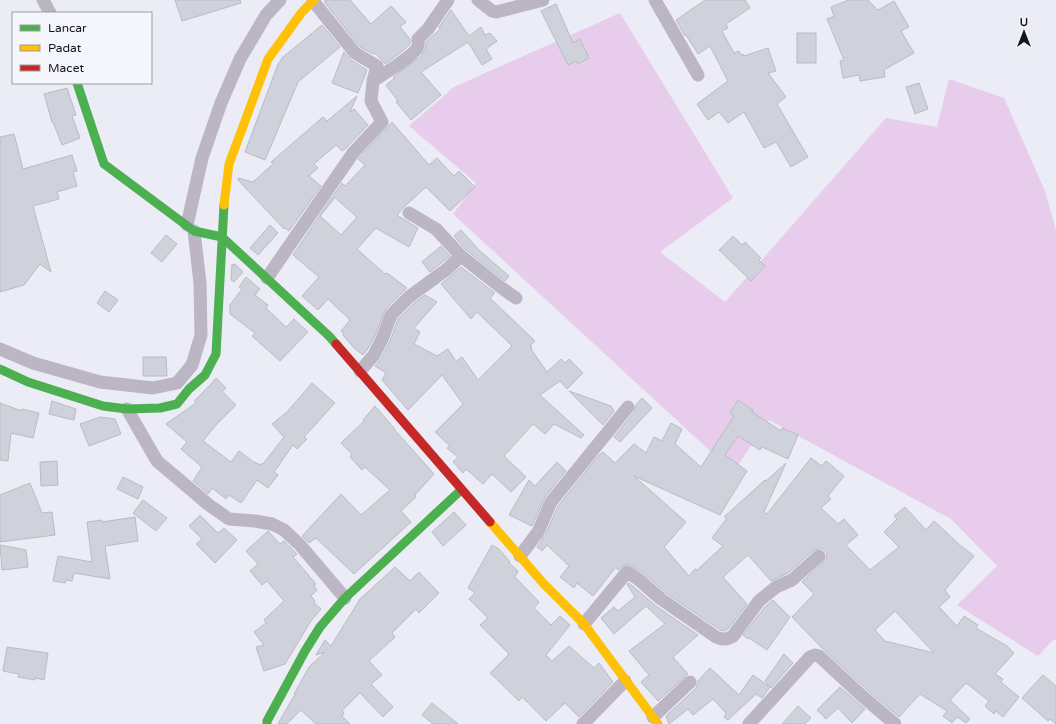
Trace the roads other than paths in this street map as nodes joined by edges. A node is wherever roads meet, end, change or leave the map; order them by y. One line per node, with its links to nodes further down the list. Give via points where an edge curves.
1 (43, 0): 8 (street)
2 (280, 0): 13 (street, via 266,15 240,59 221,103 202,158)
3 (313, 0): 10 (street, via 355,53 377,66); 14 (street, via 268,60 229,164)
4 (448, 0): 10 (street, via 418,39 416,50)
5 (478, 0): 6 (street, via 496,12)
6 (543, 0)
7 (655, 0): 9 (street)
8 (49, 12)
9 (698, 75)
10 (373, 80): 16 (street, via 371,101 382,122 353,153)
11 (77, 84): 13 (street, via 104,164)
12 (409, 213): 15 (street, via 436,229)
13 (194, 229): 14 (street); 18 (street, via 200,283 201,335 192,365 177,383 153,388 100,382 33,363)
14 (218, 236): 16 (street); 22 (street, via 219,312 216,354 205,375 189,388 177,404 160,408)
15 (461, 256): 17 (street); 20 (street, via 409,297 391,315 374,354)
16 (267, 278): 20 (street, via 329,336)
17 (516, 298)
18 (0, 349)
19 (0, 369): 22 (street, via 28,382 103,406)
20 (360, 371): 23 (street)
21 (628, 407): 24 (street, via 550,502 538,532)
22 (127, 409): 26 (street, via 157,461 209,506 229,519 272,524 284,530 300,544)
23 (461, 490): 24 (street); 26 (street)
24 (520, 556): 27 (street)
25 (819, 556): 27 (street, via 792,580 776,587 758,601 729,639 716,637 661,599 628,572)
26 (345, 598): 31 (street, via 308,645)
27 (584, 624): 28 (street)
28 (625, 680): 30 (street); 32 (street)
29 (690, 682): 30 (street)
30 (655, 720)
31 (267, 724)
32 (583, 724)
33 (749, 724): 34 (street, via 810,657 815,655)
34 (895, 724)

